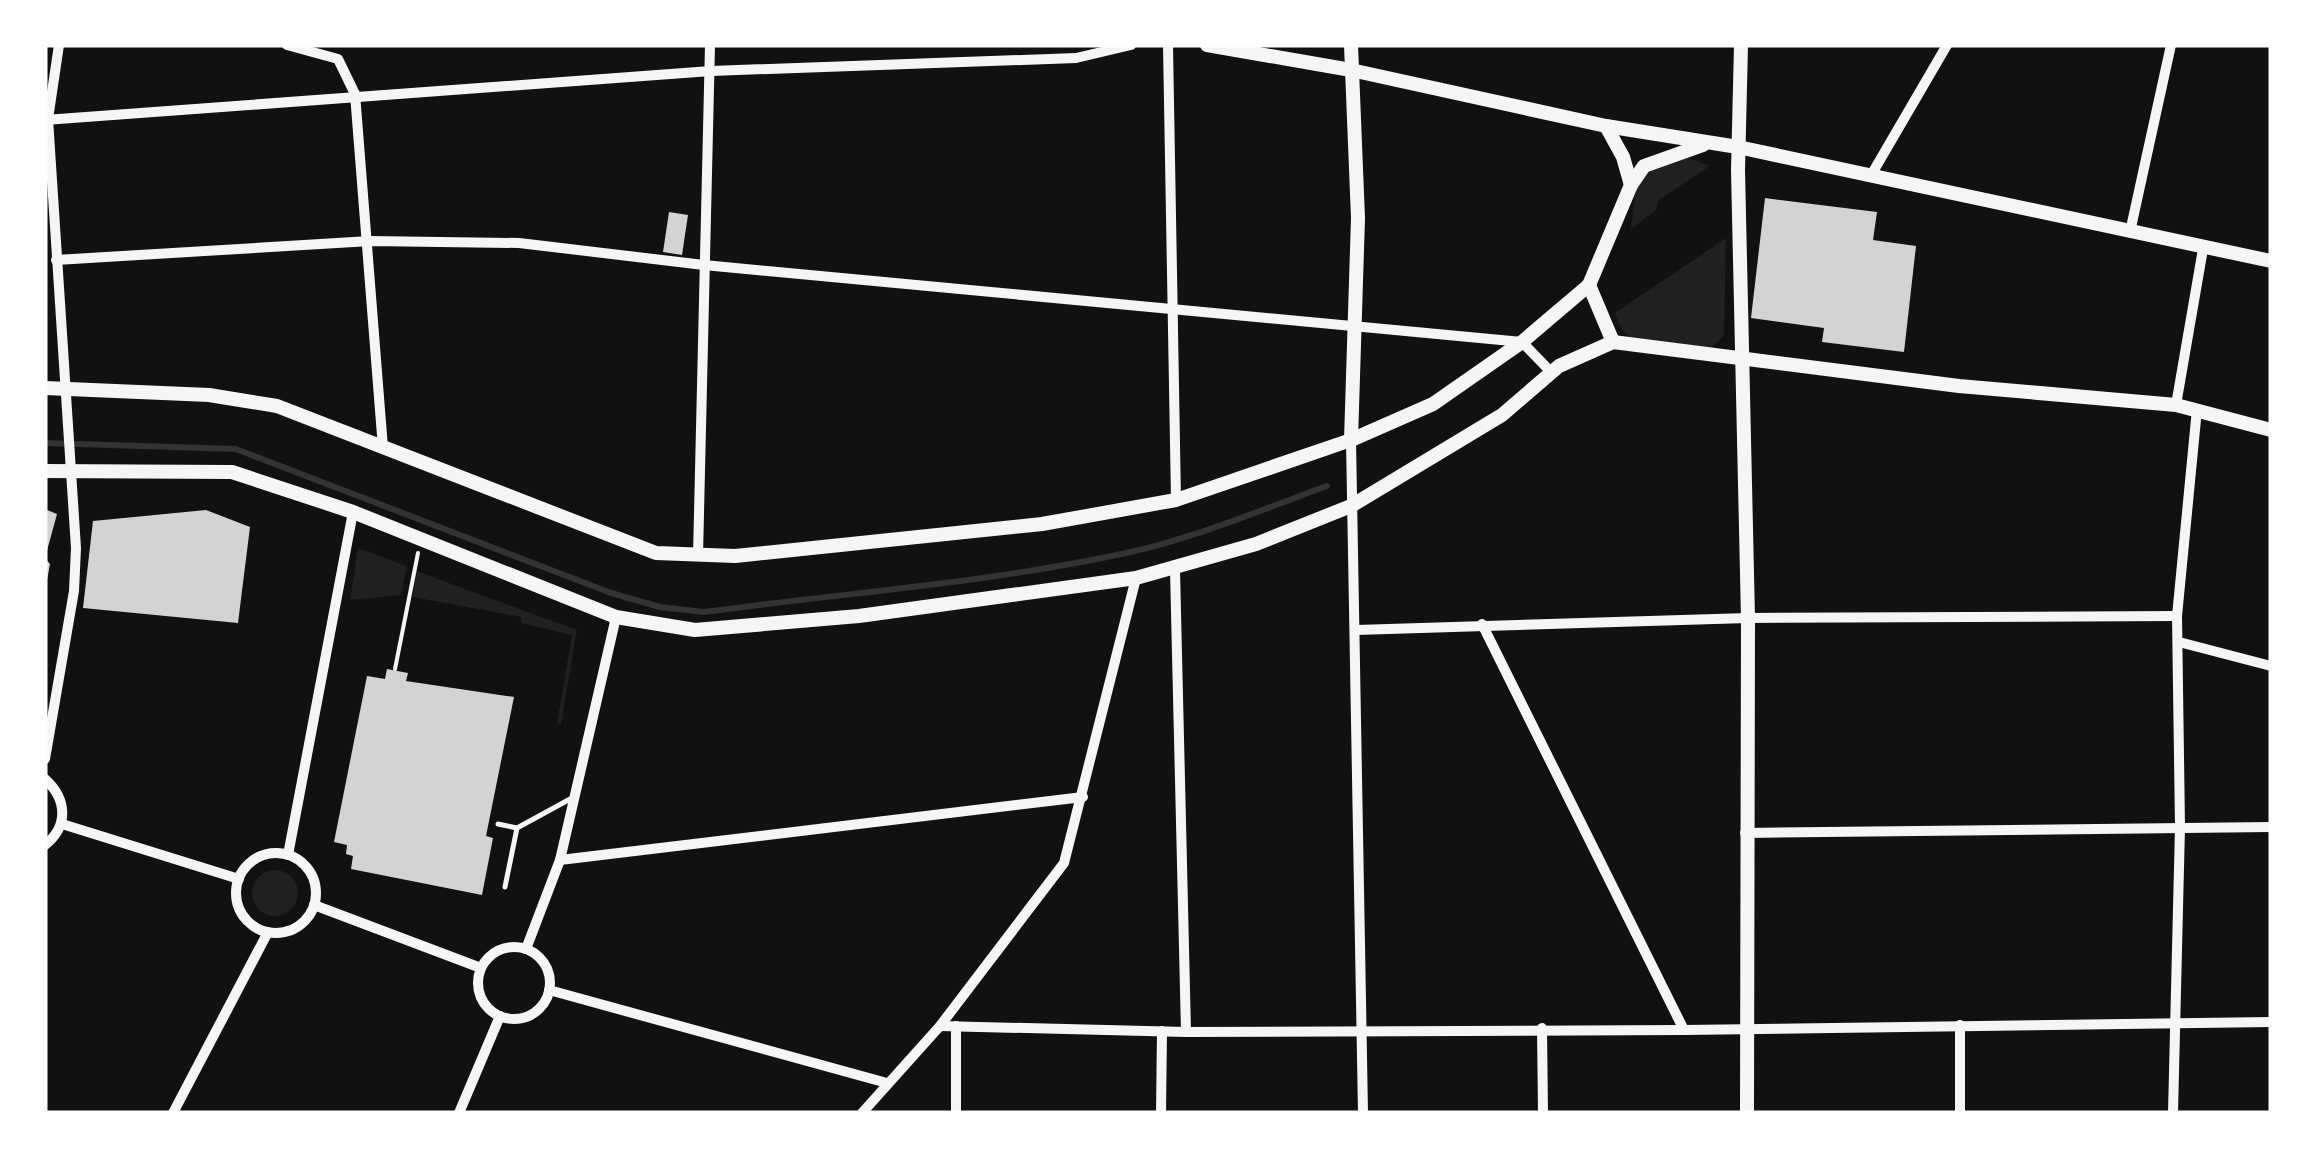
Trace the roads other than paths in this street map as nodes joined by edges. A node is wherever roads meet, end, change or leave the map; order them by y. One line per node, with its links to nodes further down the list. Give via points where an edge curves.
1 (59, 45): 14 (street)
2 (287, 45): 13 (street, via 338,60)
3 (710, 45): 12 (street)
4 (1130, 45): 12 (street, via 1076,58)
5 (1168, 45): 27 (street)
6 (1206, 45): 11 (main road)
7 (1351, 45): 11 (main road)
8 (1741, 45): 17 (main road)
9 (1947, 45): 18 (street)
10 (2170, 45): 20 (street)
11 (1351, 70): 15 (main road); 28 (main road, via 1358,218)
12 (710, 71): 13 (street); 25 (street)
13 (355, 94): 14 (street); 21 (street)
14 (47, 119): 23 (street)
15 (1606, 126): 16 (main road); 19 (main road)
16 (1703, 145): 17 (main road); 19 (main road, via 1650,162)
17 (1738, 147): 18 (main road); 31 (main road)
18 (1870, 177): 20 (main road)
19 (1631, 184): 26 (main road)
20 (2130, 232): 22 (main road)
21 (370, 241): 23 (street); 25 (street, via 519,243); 39 (street)
22 (2203, 249): 24 (main road); 35 (street)
23 (56, 260): 34 (street)
24 (2271, 261)
25 (704, 265): 27 (street); 45 (street)
26 (1589, 286): 29 (main road); 30 (main road)
27 (1176, 308): 28 (street); 42 (street)
28 (1353, 324): 29 (street); 38 (main road)
29 (1522, 342): 32 (street); 38 (main road, via 1433,404)
30 (1613, 342): 31 (main road); 32 (main road)
31 (1740, 357): 35 (main road); 50 (main road)
32 (1551, 372): 43 (main road, via 1502,415)
33 (45, 388): 34 (main road)
34 (63, 388): 39 (main road, via 254,400); 40 (street)
35 (2176, 405): 36 (main road)
36 (2197, 409): 37 (main road); 48 (street)
37 (2271, 430)
38 (1351, 440): 42 (main road); 43 (street)
39 (383, 448): 45 (main road, via 631,546)
40 (71, 464): 41 (main road); 44 (main road, via 232,472); 55 (street, via 74,592)
41 (45, 471)
42 (1176, 500): 45 (main road, via 951,536)
43 (1351, 506): 46 (main road); 52 (street)
44 (353, 512): 49 (main road); 66 (street)
45 (698, 556)
46 (1174, 570): 47 (main road); 86 (street)
47 (1136, 578): 49 (main road, via 756,627 695,630); 58 (street)
48 (2177, 616): 50 (street); 53 (street)
49 (616, 618): 57 (street)
50 (1748, 618): 51 (street); 64 (main road)
51 (1482, 624): 52 (street); 84 (street)
52 (1356, 630): 83 (street)
53 (2179, 642): 54 (street); 63 (street)
54 (2271, 666)
55 (45, 759)
56 (45, 779): 59 (street, via 62,804)
57 (574, 797): 62 (lane); 67 (street)
58 (1083, 798): 67 (street); 78 (street, via 1064,863)
59 (62, 824): 65 (street); 68 (street)
60 (498, 824): 62 (lane)
61 (2271, 827): 63 (street)
62 (517, 828): 69 (lane)
63 (2180, 828): 64 (street); 76 (street)
64 (1746, 833): 82 (main road)
65 (45, 845)
66 (288, 854): 68 (street, via 264,854); 70 (street, via 314,880)
67 (560, 860): 72 (street)
68 (239, 879): 71 (street, via 245,918)
69 (505, 887)
70 (314, 906): 71 (street, via 291,930); 73 (street)
71 (268, 932): 88 (street)
72 (526, 949): 73 (street, via 495,952); 74 (street, via 545,965)
73 (481, 968): 75 (street, via 483,1001)
74 (549, 990): 75 (street, via 536,1011); 87 (street)
75 (500, 1016): 89 (street)
76 (2174, 1021): 77 (street); 80 (street); 97 (street)
77 (2271, 1022)
78 (940, 1026): 79 (street); 87 (street)
79 (956, 1026): 85 (street); 91 (street)
80 (1960, 1026): 82 (street); 96 (street)
81 (1542, 1028): 83 (street); 84 (street); 94 (street)
82 (1746, 1029): 84 (street); 95 (main road)
83 (1363, 1030): 86 (street); 93 (street)
84 (1684, 1030)
85 (1162, 1031): 86 (street); 92 (street)
86 (1186, 1032)
87 (888, 1083): 90 (street)
88 (173, 1113)
89 (459, 1113)
90 (862, 1113)
91 (956, 1113)
92 (1161, 1113)
93 (1363, 1113)
94 (1543, 1113)
95 (1747, 1113)
96 (1960, 1113)
97 (2173, 1113)

